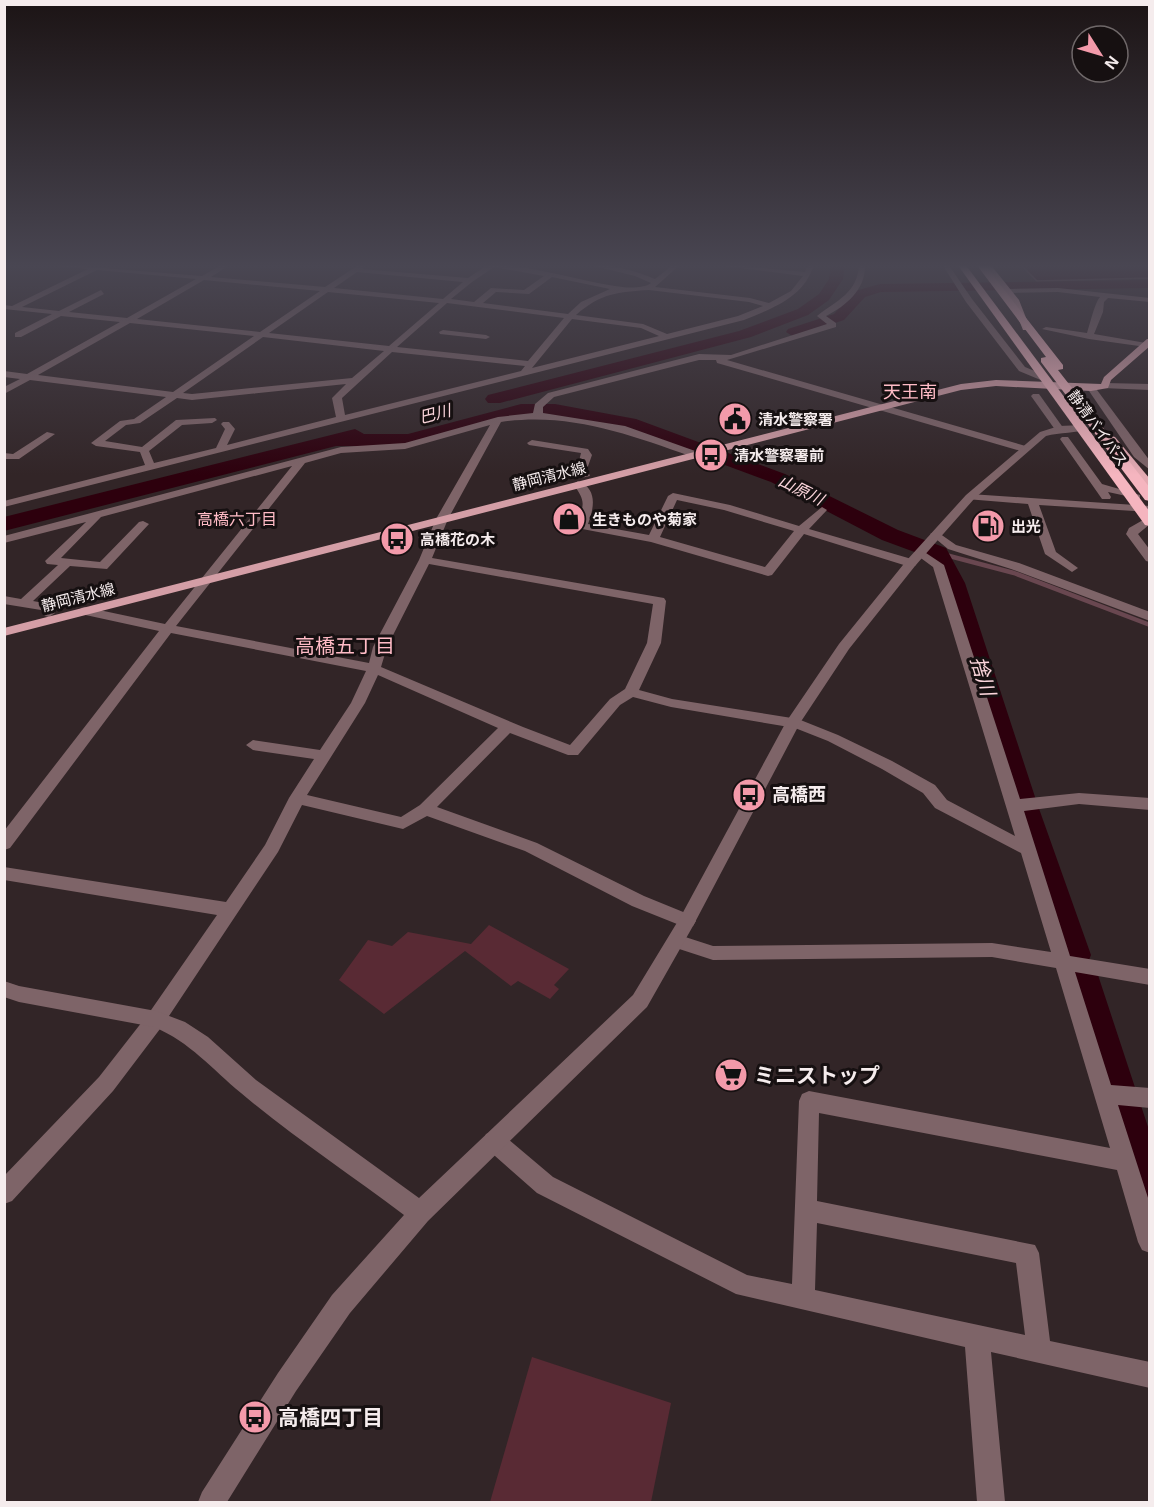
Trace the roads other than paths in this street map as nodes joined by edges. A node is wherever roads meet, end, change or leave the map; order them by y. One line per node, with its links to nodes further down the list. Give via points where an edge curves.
1 (104, 334): 26 (street)
2 (255, 334): 16 (street)
3 (408, 334): 22 (street)
4 (555, 334): 24 (street)
5 (661, 334): 17 (street)
6 (677, 334): 17 (street)
7 (804, 334): 23 (street, via 732,358)
8 (995, 334): 28 (street, via 1022,369)
9 (1002, 334): 42 (highway, via 1053,402)
10 (1011, 334): 42 (highway, 静清バイパス)
11 (1013, 334): 28 (highway)
12 (1025, 334): 44 (highway, 静清バイパス)
13 (1031, 334): 29 (highway)
14 (1035, 334): 44 (highway, via 1078,393)
15 (1075, 334): 18 (street)
16 (261, 335): 22 (street); 34 (street)
17 (667, 337): 24 (street)
18 (1089, 337): 20 (street)
19 (444, 341): 21 (street); 21 (street); 22 (street)
20 (1148, 343): 30 (main road, via 1107,379)
21 (479, 344): 24 (street)
22 (391, 349): 27 (street)
23 (708, 357): 36 (street); 37 (street, via 551,395)
24 (527, 369): 38 (street)
25 (4, 374): 26 (street)
26 (29, 377): 33 (street); 34 (street)
27 (355, 380): 34 (street); 38 (street, via 337,398)
28 (1049, 382): 29 (main road, 静岡清水線); 36 (main road, 静岡清水線, via 961,387); 42 (highway)
29 (1068, 385): 30 (main road, 静岡清水線); 32 (main road, 静岡清水線); 60 (highway)
30 (1105, 386): 31 (street); 32 (main road, 静岡清水線)
31 (1149, 387)
32 (1091, 388): 52 (street)
33 (4, 391)
34 (173, 396): 50 (street, via 137,421 123,423 96,443)
35 (1036, 396): 43 (street)
36 (871, 405): 49 (street); 51 (main road, 静岡清水線)
37 (538, 410): 40 (street); 51 (street, via 622,428)
38 (341, 418): 48 (street)
39 (212, 420): 50 (street, via 179,422)
40 (498, 420): 55 (street, via 405,446 341,450); 68 (street)
41 (226, 424): 48 (street, via 230,429)
42 (1080, 427): 43 (street); 63 (highway); 69 (highway, 静清バイパス)
43 (1059, 429): 49 (street, via 1043,434)
44 (1098, 429): 64 (highway, 静清バイパス)
45 (50, 434): 54 (street, via 15,457)
46 (1065, 439): 59 (street)
47 (532, 443): 58 (street, via 584,451 587,454)
48 (219, 449): 56 (street)
49 (1025, 449): 61 (street)
50 (144, 450): 56 (street)
51 (690, 452): 58 (main road, 静岡清水線)
52 (1138, 455): 53 (street); 57 (street)
53 (1149, 455)
54 (4, 456)
55 (302, 460): 70 (street); 81 (street)
56 (151, 467): 66 (street)
57 (1149, 467)
58 (582, 480): 68 (main road, 静岡清水線); 74 (street, via 590,506 581,526)
59 (1098, 486): 62 (street); 63 (street)
60 (1149, 487)
61 (970, 496): 65 (street); 73 (street)
62 (1106, 497)
63 (1136, 497): 69 (highway)
64 (1149, 497)
65 (1032, 501): 69 (street); 80 (street, via 1052,555)
66 (4, 504)
67 (822, 510): 72 (street)
68 (444, 515): 78 (street); 81 (main road, 静岡清水線); 82 (main road, 静岡清水線)
69 (1149, 515): 77 (street, via 1132,534)
70 (98, 516): 75 (street); 79 (street, via 51,561)
71 (143, 524): 79 (street, via 103,566)
72 (801, 530): 74 (street, via 768,572); 74 (street, via 673,496); 76 (street)
73 (934, 537): 76 (street); 87 (street, via 952,547 1015,566)
74 (654, 538)
75 (4, 540)
76 (917, 556): 93 (street, via 844,647); 99 (street, via 938,565)
77 (1149, 559)
78 (425, 560): 91 (street, via 380,647); 92 (street, via 660,602 654,643)
79 (67, 563): 84 (street)
80 (1072, 568)
81 (216, 570): 82 (street); 86 (main road, 静岡清水線)
82 (204, 581): 85 (main road, 静岡清水線); 89 (street)
83 (4, 600): 84 (street)
84 (24, 603): 86 (street, via 45,607)
85 (85, 611): 89 (street); 90 (main road, 静岡清水線)
86 (49, 613): 88 (main road, 静岡清水線)
87 (1149, 617)
88 (4, 625)
89 (170, 629): 91 (street); 101 (street)
90 (4, 632)
91 (374, 668): 94 (street); 96 (street, via 358,703)
92 (631, 692): 93 (street, via 671,703); 94 (street, via 615,702 573,751)
93 (793, 723): 102 (street, via 886,765 929,789 941,804); 105 (street)
94 (508, 726): 100 (street)
95 (253, 745): 96 (street)
96 (324, 756): 97 (street)
97 (297, 798): 100 (street, via 403,823); 104 (street, via 272,848)
98 (1149, 804): 99 (street, via 1089,798)
99 (1014, 805): 102 (street)
100 (426, 809): 105 (street, via 531,847)
101 (4, 844)
102 (1028, 849): 107 (street)
103 (4, 873): 104 (street)
104 (230, 910): 110 (street)
105 (687, 921): 106 (street)
106 (676, 941): 107 (street, via 713,953 992,950); 113 (street, via 640,1001)
107 (1061, 961): 108 (street); 111 (street)
108 (1149, 977)
109 (4, 989): 110 (street)
110 (156, 1019): 115 (street, via 106,1084); 117 (street, via 201,1042 249,1087)
111 (1104, 1094): 112 (street); 114 (street)
112 (1149, 1098)
113 (494, 1141): 117 (street); 119 (street, via 545,1185 691,1260 744,1286)
114 (1125, 1161): 116 (street, via 809,1101); 118 (street)
115 (4, 1193)
116 (806, 1210): 119 (street); 121 (street, via 1027,1253)
117 (420, 1213): 123 (street, via 341,1304 286,1382)
118 (1149, 1242)
119 (803, 1299): 120 (street)
120 (977, 1337): 121 (street); 124 (street)
121 (1039, 1351): 122 (street)
122 (1149, 1375)
123 (212, 1503)
124 (991, 1503)

